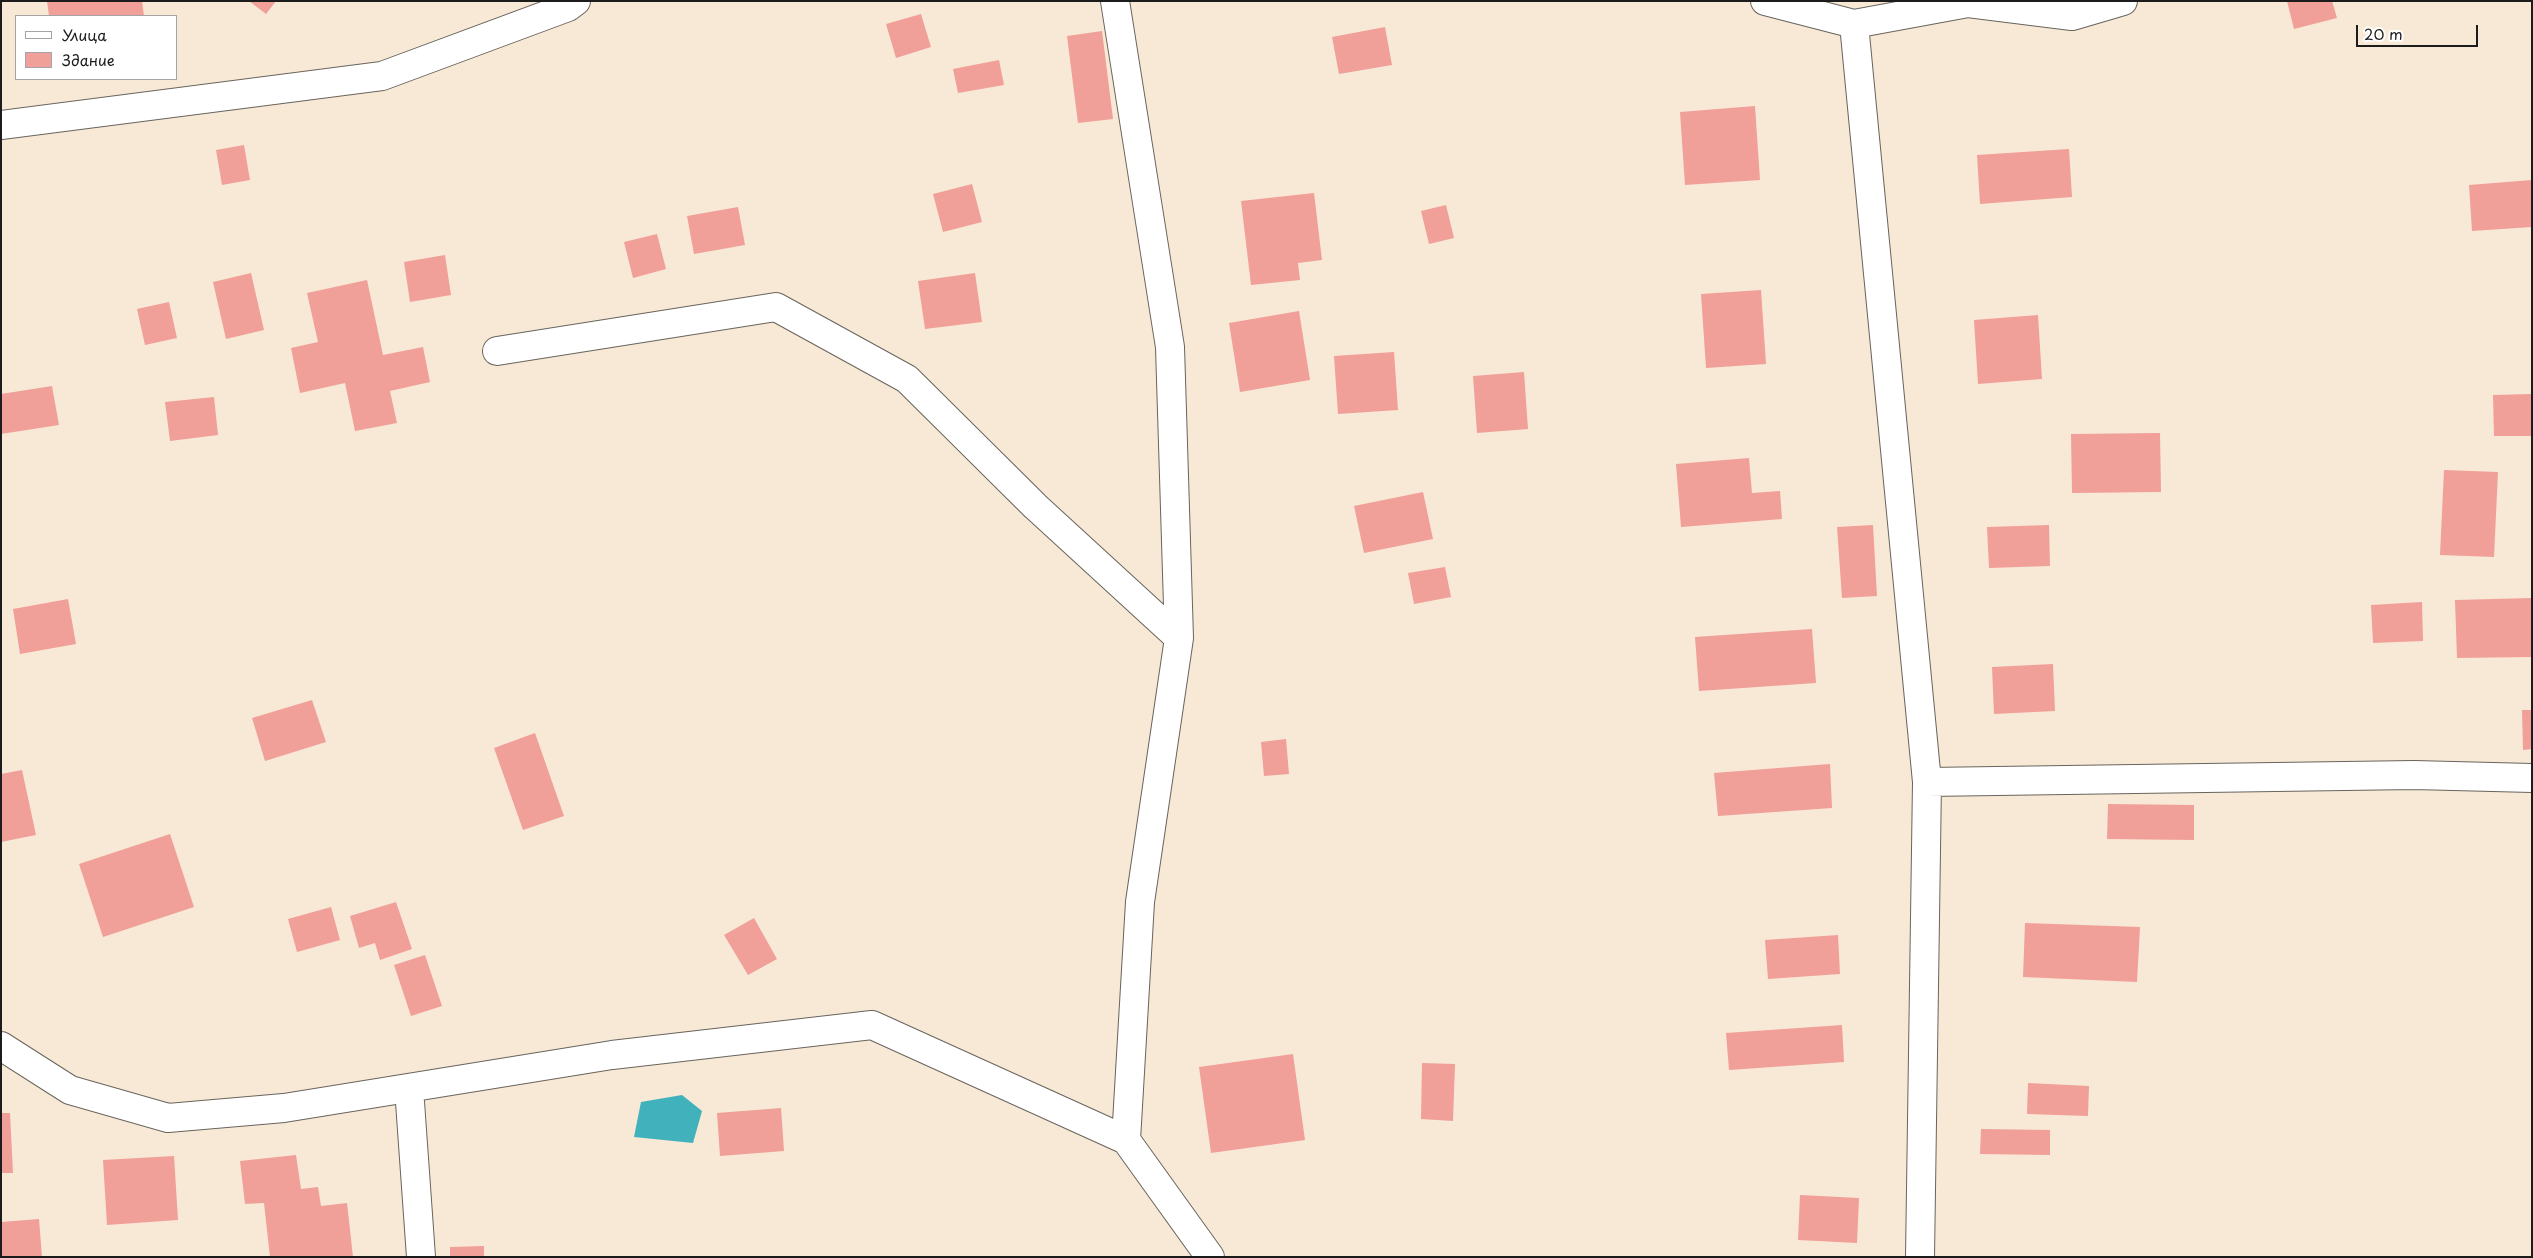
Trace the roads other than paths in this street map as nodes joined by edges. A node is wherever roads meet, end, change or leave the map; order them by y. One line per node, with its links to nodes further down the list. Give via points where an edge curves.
1 (576, 1): 6 (street, via 568,7 382,76)
2 (1115, 1): 8 (street, via 1170,348)
3 (1764, 1): 5 (street)
4 (2123, 1): 5 (street, via 2072,16 1968,3)
5 (1854, 24): 10 (street)
6 (1, 125)
7 (497, 351): 8 (street, via 776,307 907,379 1035,506)
8 (1179, 638): 13 (street, via 1140,902)
9 (2532, 778): 10 (street, via 2414,775)
10 (1927, 782): 16 (street)
11 (1, 1046): 12 (street, via 70,1090 168,1118 284,1108)
12 (409, 1088): 13 (street, via 612,1055 872,1025); 14 (street)
13 (1126, 1140): 15 (street)
14 (421, 1257)
15 (1210, 1257)
16 (1920, 1257)

